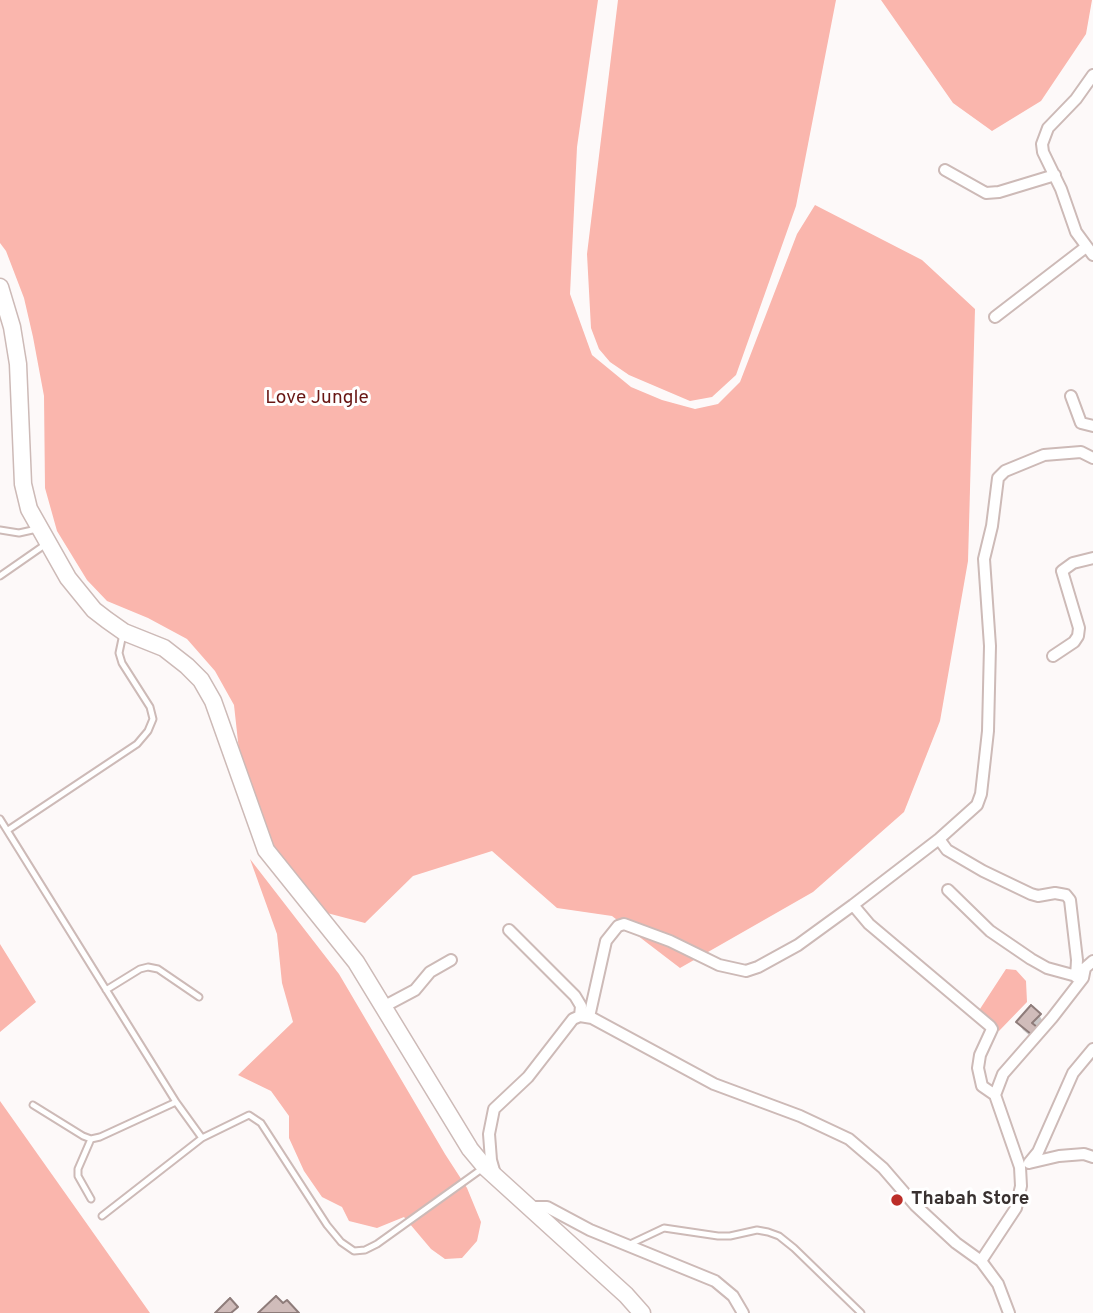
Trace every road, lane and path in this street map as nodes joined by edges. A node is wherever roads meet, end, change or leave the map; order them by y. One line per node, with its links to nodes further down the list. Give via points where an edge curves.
1 (1093, 75): 3 (street, via 1043,136 1043,152)
2 (945, 170): 3 (street, via 986,193)
3 (1055, 175): 4 (street, via 1076,232)
4 (1090, 251): 6 (street)
5 (0, 287): 11 (street, via 18,364 23,484 29,509)
6 (995, 317)
7 (1071, 396): 8 (street, via 1081,423)
8 (1093, 426)
9 (1093, 458): 18 (street, via 1082,452 1044,455 998,478 984,559 990,646 981,794 977,804)
10 (0, 530): 11 (lane)
11 (44, 536): 13 (lane); 14 (street, via 68,578 94,610)
12 (1093, 558): 15 (street, via 1062,571 1079,628 1074,642)
13 (0, 576)
14 (124, 632): 17 (lane, via 119,653 150,708 153,719 148,731 137,744); 27 (street, via 164,648 201,680 213,701 266,850 339,939)
15 (1053, 656)
16 (0, 819): 17 (lane)
17 (8, 830): 25 (lane)
18 (939, 839): 20 (street); 24 (street, via 947,850 1031,894 1066,895)
19 (948, 890): 24 (street, via 990,930 1031,959)
20 (853, 905): 28 (street, via 773,961 747,971 719,965 624,924 618,926 606,941); 30 (street, via 869,924 990,1026 978,1068 982,1086)
21 (509, 930): 28 (street, via 575,996)
22 (450, 960): 27 (street, via 430,972 415,990)
23 (1093, 961): 24 (street)
24 (1080, 977): 30 (street, via 1052,1018 1003,1074)
25 (106, 990): 26 (lane, via 148,967); 31 (lane)
26 (199, 998)
27 (383, 1007): 37 (street, via 470,1149)
28 (584, 1017): 37 (street, via 566,1027 528,1076 494,1109); 42 (street, via 612,1027 715,1084 849,1139 956,1243)
29 (1093, 1049): 36 (street, via 1073,1073 1043,1142)
30 (995, 1095): 36 (street)
31 (176, 1102): 33 (lane); 34 (lane)
32 (33, 1105): 34 (lane)
33 (202, 1138): 37 (lane, via 239,1119 256,1118 327,1226 354,1251 377,1244); 40 (lane)
34 (91, 1139): 38 (lane, via 78,1176)
35 (1093, 1157): 36 (street, via 1059,1156)
36 (1025, 1165): 42 (street, via 1016,1208)
37 (490, 1170): 39 (street)
38 (91, 1199)
39 (531, 1207): 41 (street, via 548,1207); 43 (street)
40 (102, 1216)
41 (628, 1245): 44 (street, via 715,1281 733,1296); 45 (lane, via 664,1228 718,1236 768,1232 794,1248)
42 (981, 1261): 46 (street, via 998,1284)
43 (642, 1313)
44 (743, 1313)
45 (861, 1313)
46 (1009, 1313)

